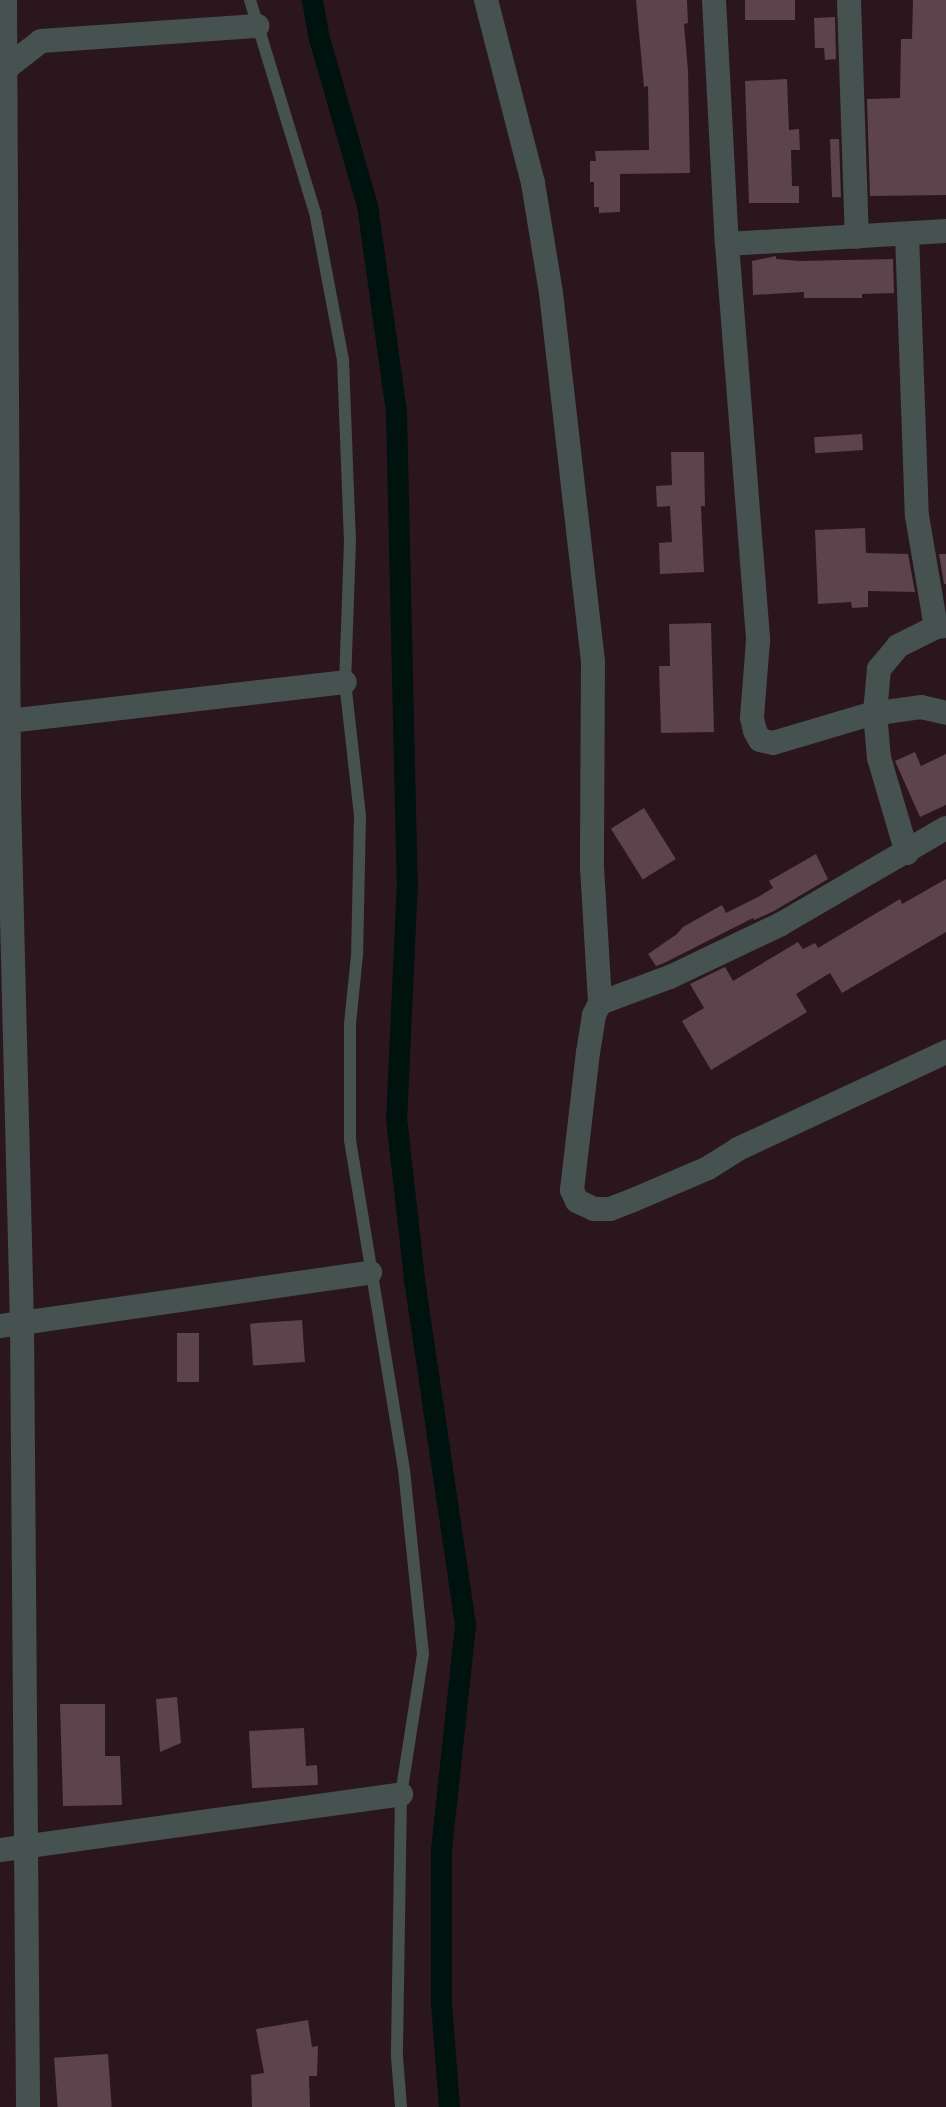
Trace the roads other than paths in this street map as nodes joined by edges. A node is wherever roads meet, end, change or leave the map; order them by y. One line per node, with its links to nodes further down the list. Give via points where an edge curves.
1 (5, 0): 7 (street)
2 (250, 0): 6 (lane)
3 (486, 0): 20 (street, via 533,183 571,456 593,661 592,867)
4 (714, 0): 11 (street)
5 (849, 0): 10 (street)
6 (257, 26): 7 (street, via 41,41); 13 (lane, via 315,212 343,360 350,541)
7 (2, 73): 16 (street)
8 (946, 231): 9 (street)
9 (907, 233): 10 (street); 12 (street, via 917,516)
10 (857, 237): 11 (street)
11 (727, 244): 14 (street, via 758,641 755,731 760,740 774,743)
12 (941, 626): 14 (street, via 898,646 879,669)
13 (345, 682): 16 (street); 22 (lane, via 360,816 357,955 350,1024 350,1140)
14 (875, 713): 15 (street, via 921,707); 19 (street, via 878,758)
15 (946, 713)
16 (9, 721): 17 (street)
17 (4, 796): 23 (street)
18 (946, 828): 19 (street)
19 (907, 853): 20 (street, via 781,924 670,978)
20 (600, 1003): 21 (street, via 588,1052 572,1190 577,1201 594,1209 621,1205 708,1168 738,1149)
21 (946, 1052)
22 (370, 1273): 23 (street); 24 (lane, via 404,1471 423,1654)
23 (11, 1325): 25 (street)
24 (401, 1794): 25 (street); 28 (lane, via 397,2056)
25 (27, 1846): 26 (street); 27 (street)
26 (0, 1850)
27 (28, 2107)
28 (401, 2107)

